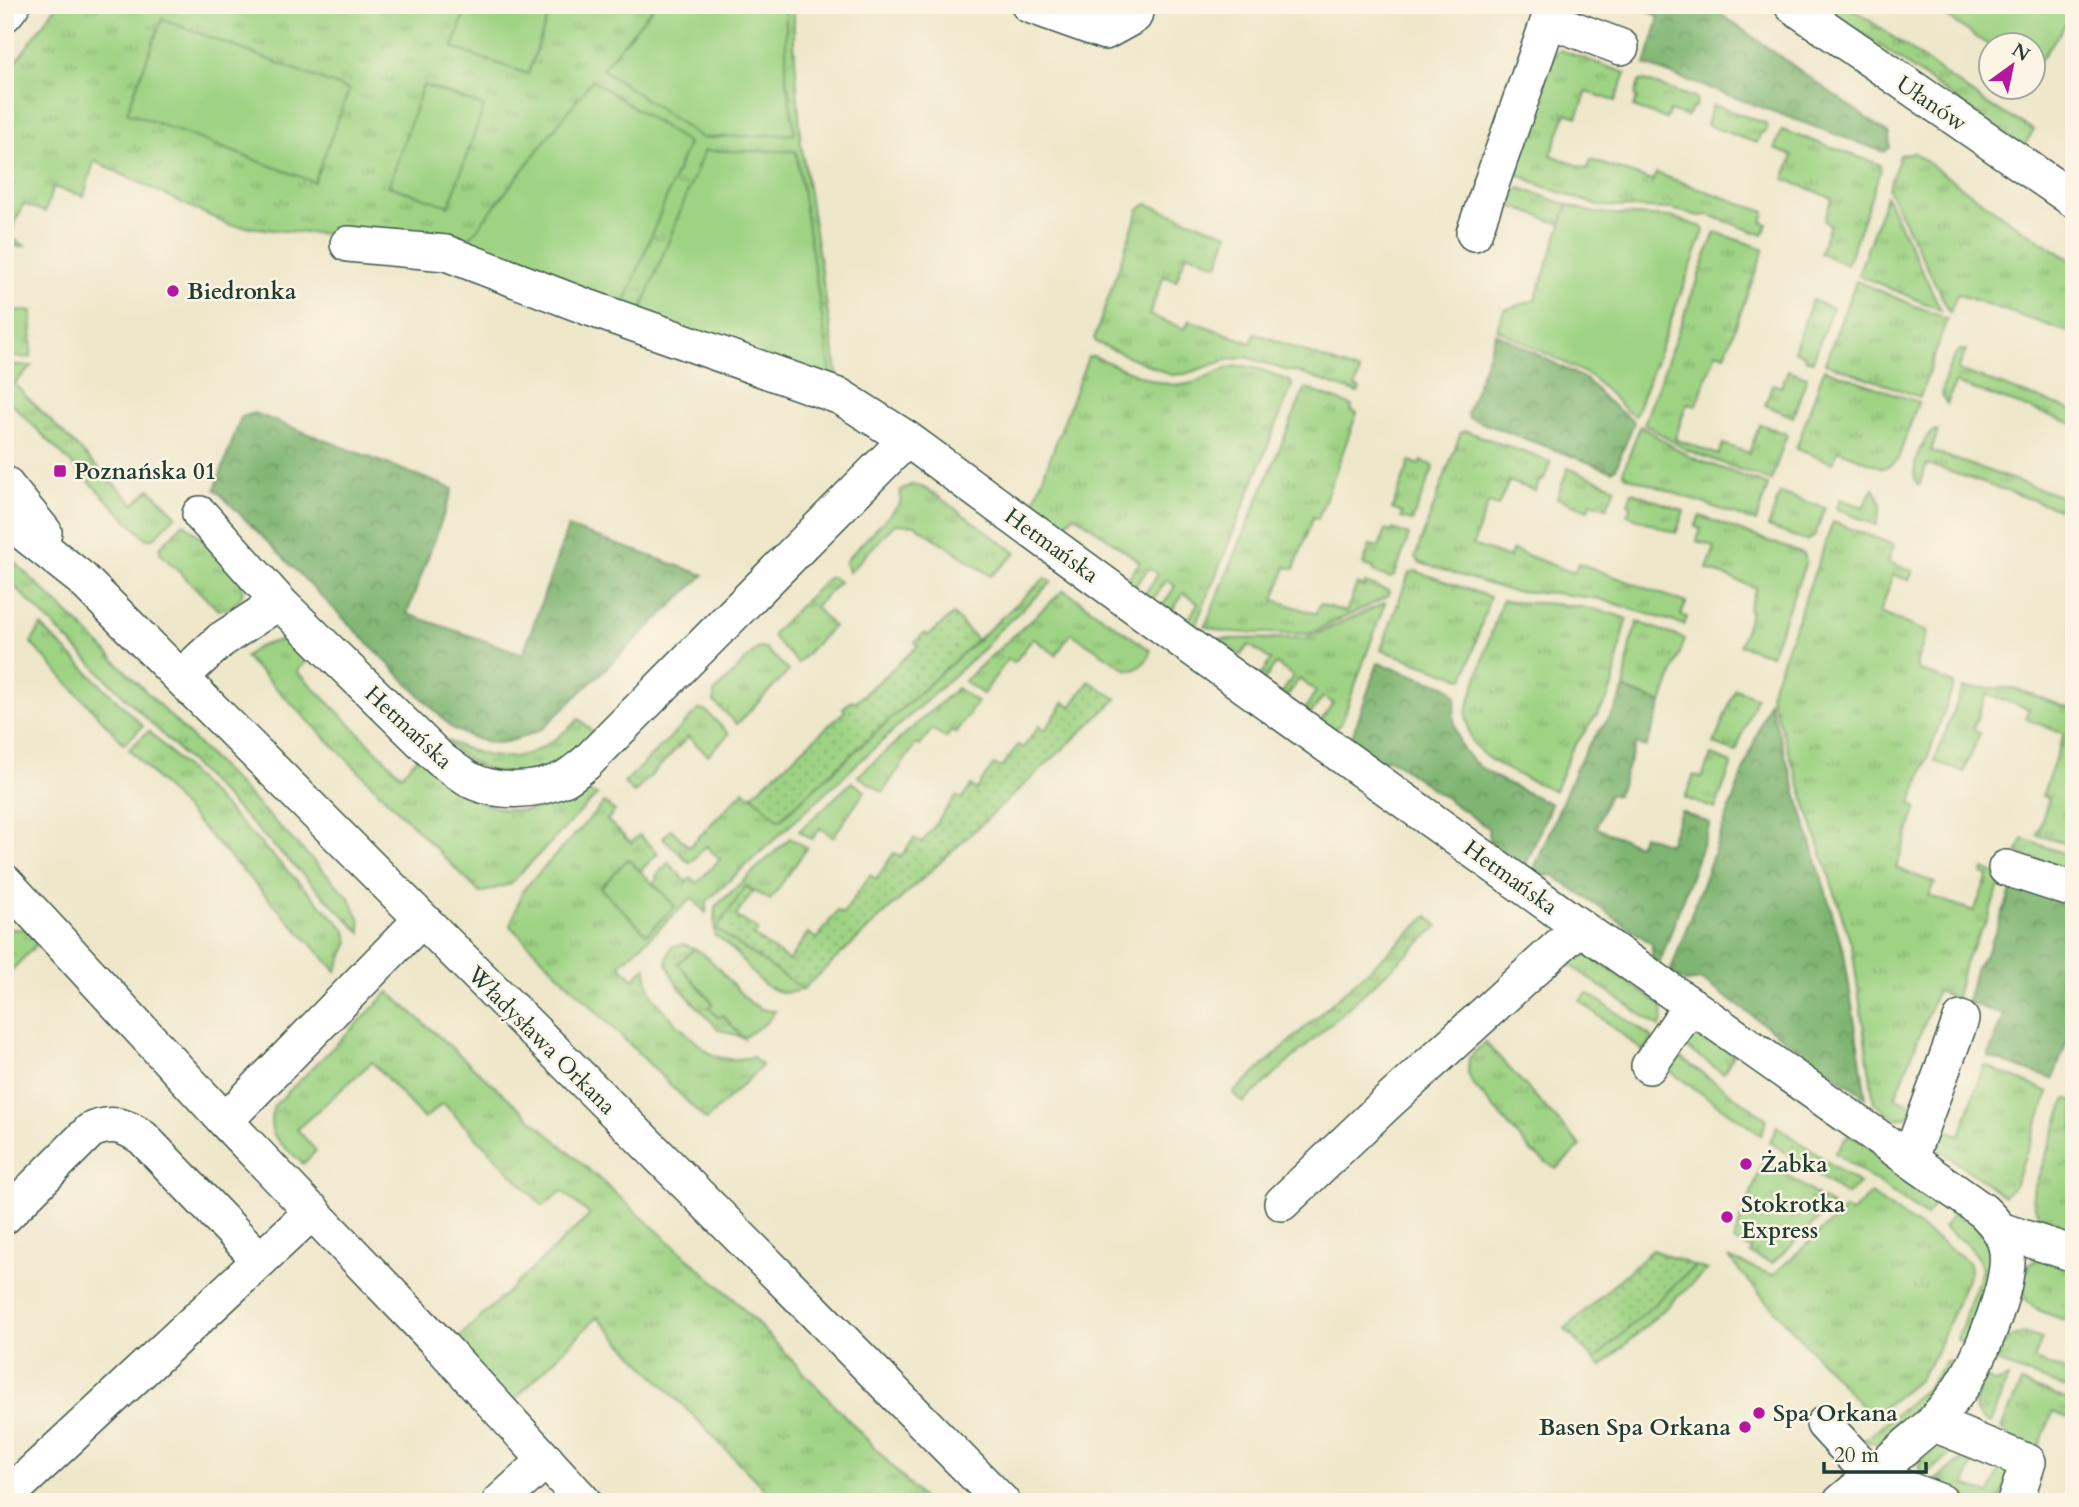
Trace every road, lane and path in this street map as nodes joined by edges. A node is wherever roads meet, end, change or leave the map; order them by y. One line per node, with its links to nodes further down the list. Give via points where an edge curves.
1 (12, 5): 6 (street)
2 (1029, 5): 3 (street, via 1105,32 1134,16)
3 (1137, 5)
4 (1792, 5): 8 (street, Ułanów)
5 (1551, 12): 7 (street); 9 (street)
6 (5, 14)
7 (1621, 47)
8 (2074, 200)
9 (1474, 233)
10 (348, 244): 11 (street, via 446,253 841,397)
11 (907, 439): 16 (street, Hetmańska, via 586,763 543,786 505,789 469,779 448,765); 22 (street, Hetmańska)
12 (5, 484): 15 (street, Władysława Orkana)
13 (200, 514): 16 (street, Hetmańska)
14 (5, 518): 15 (street, Władysława Orkana)
15 (82, 579): 17 (street, Władysława Orkana)
16 (279, 602): 17 (street, via 221,640)
17 (180, 677): 21 (street, Władysława Orkana)
18 (2006, 869): 20 (street)
19 (5, 883): 26 (street, via 174,1055)
20 (2074, 890)
21 (421, 920): 26 (street); 41 (street, Władysława Orkana)
22 (1580, 927): 23 (street, Hetmańska); 28 (street)
23 (1691, 1005): 25 (street); 27 (street, Hetmańska)
24 (1961, 1019): 27 (street)
25 (1649, 1066)
26 (225, 1121): 29 (street)
27 (1910, 1158): 31 (street, Hetmańska)
28 (1282, 1203)
29 (313, 1211): 33 (street); 36 (street)
30 (5, 1216): 33 (street, via 90,1131 116,1125 143,1138)
31 (1991, 1220): 32 (street, Hetmańska); 34 (street, via 2007,1248 1996,1309 1977,1360)
32 (2074, 1254)
33 (260, 1260): 38 (street)
34 (1932, 1423): 37 (street); 44 (street, via 2028,1462)
35 (1824, 1424): 37 (street)
36 (547, 1460): 39 (street); 40 (street)
37 (1872, 1476): 42 (street); 43 (street)
38 (5, 1498)
39 (500, 1502)
40 (584, 1502)
41 (1002, 1502)
42 (1841, 1502)
43 (1941, 1502)
44 (2015, 1502)

